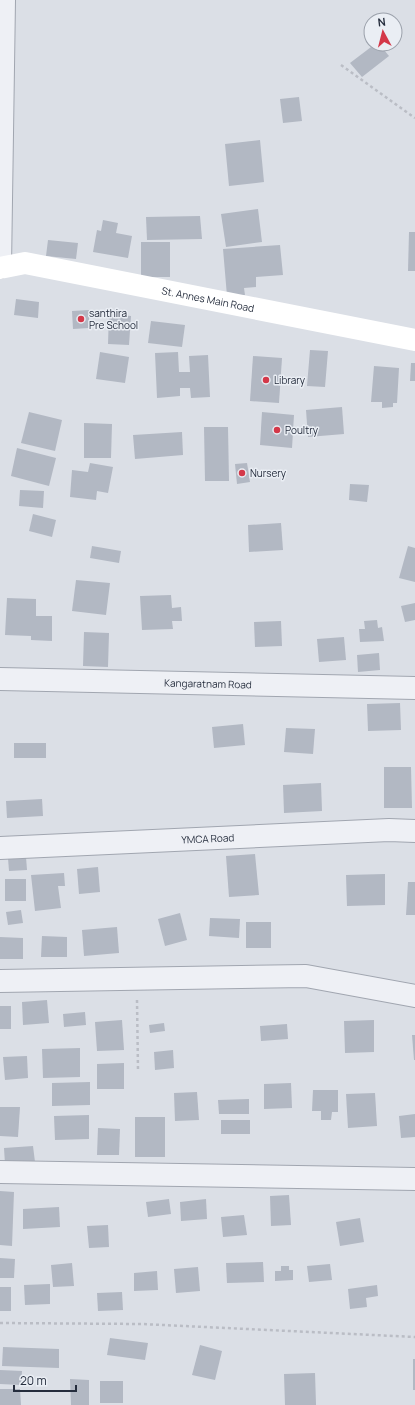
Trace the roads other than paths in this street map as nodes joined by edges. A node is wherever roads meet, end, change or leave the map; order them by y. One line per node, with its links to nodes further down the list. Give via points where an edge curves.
1 (4, 0): 2 (street)
2 (0, 268): 3 (street, St. Annes Main Road, via 25,263)
3 (415, 340)
4 (0, 679): 5 (street, Kangaratnam Road)
5 (415, 688)
6 (415, 831): 7 (street, YMCA Road, via 381,830)
7 (0, 848)
8 (0, 981): 9 (street, via 306,976)
9 (415, 996)
10 (0, 1172): 11 (street)
11 (415, 1179)

